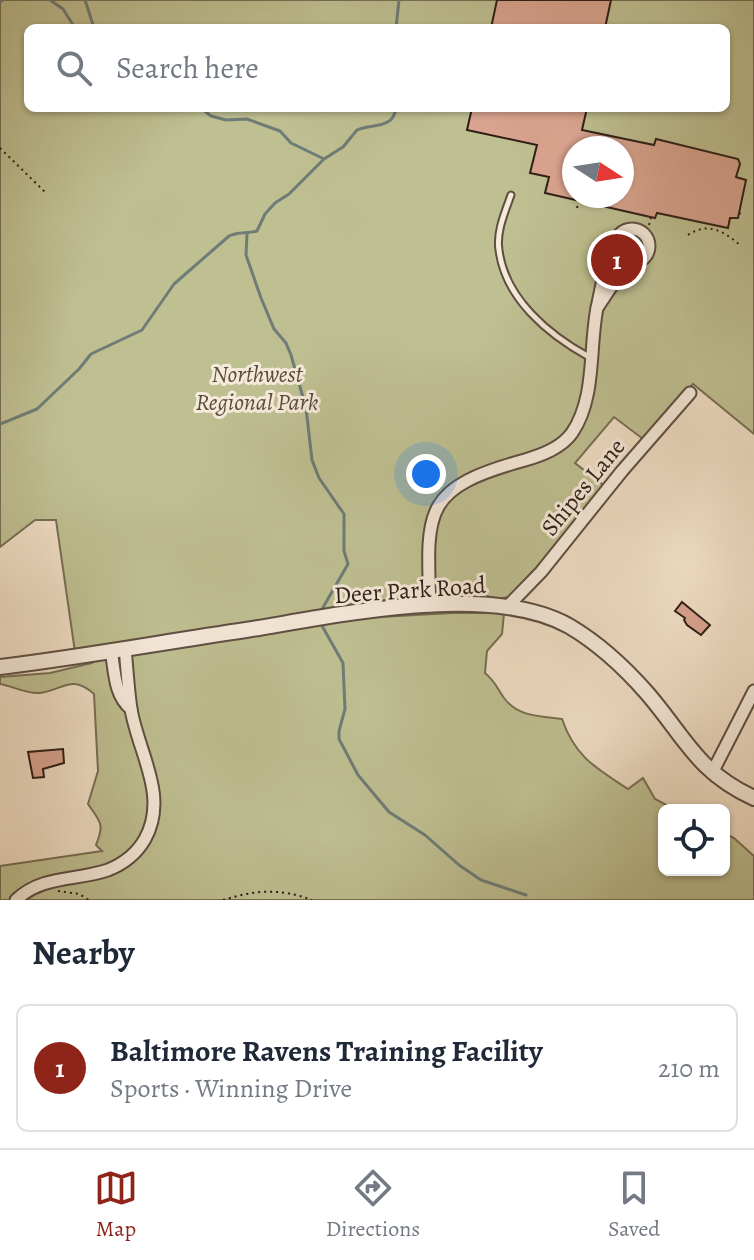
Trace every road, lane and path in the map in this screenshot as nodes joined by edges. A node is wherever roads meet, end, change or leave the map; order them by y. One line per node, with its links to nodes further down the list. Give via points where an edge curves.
1 (0, 148): 2 (path)
2 (45, 192)
3 (511, 195): 9 (lane, via 499,251 513,289 537,321)
4 (651, 217): 5 (path)
5 (649, 225)
6 (688, 235): 7 (path, via 711,226)
7 (741, 246)
8 (622, 259): 9 (street, via 598,292)
9 (590, 357): 11 (street, via 585,408 562,443 467,478 438,507 429,537)
10 (690, 393): 12 (street, Shipes Lane)
11 (430, 606): 12 (street, Deer Park Road); 13 (street, Deer Park Road)
12 (507, 607): 16 (street, Deer Park Road, via 557,620 598,647 642,687)
13 (118, 649): 14 (street, Deer Park Road); 19 (street, via 118,691 131,709 154,801 150,828 142,844 113,868 43,883)
14 (0, 667)
15 (754, 691): 16 (street)
16 (712, 773): 17 (street, Deer Park Road)
17 (754, 798)
18 (54, 890): 20 (path)
19 (16, 900)
20 (89, 900)
21 (223, 900): 22 (path, via 259,890)
22 (312, 900)

